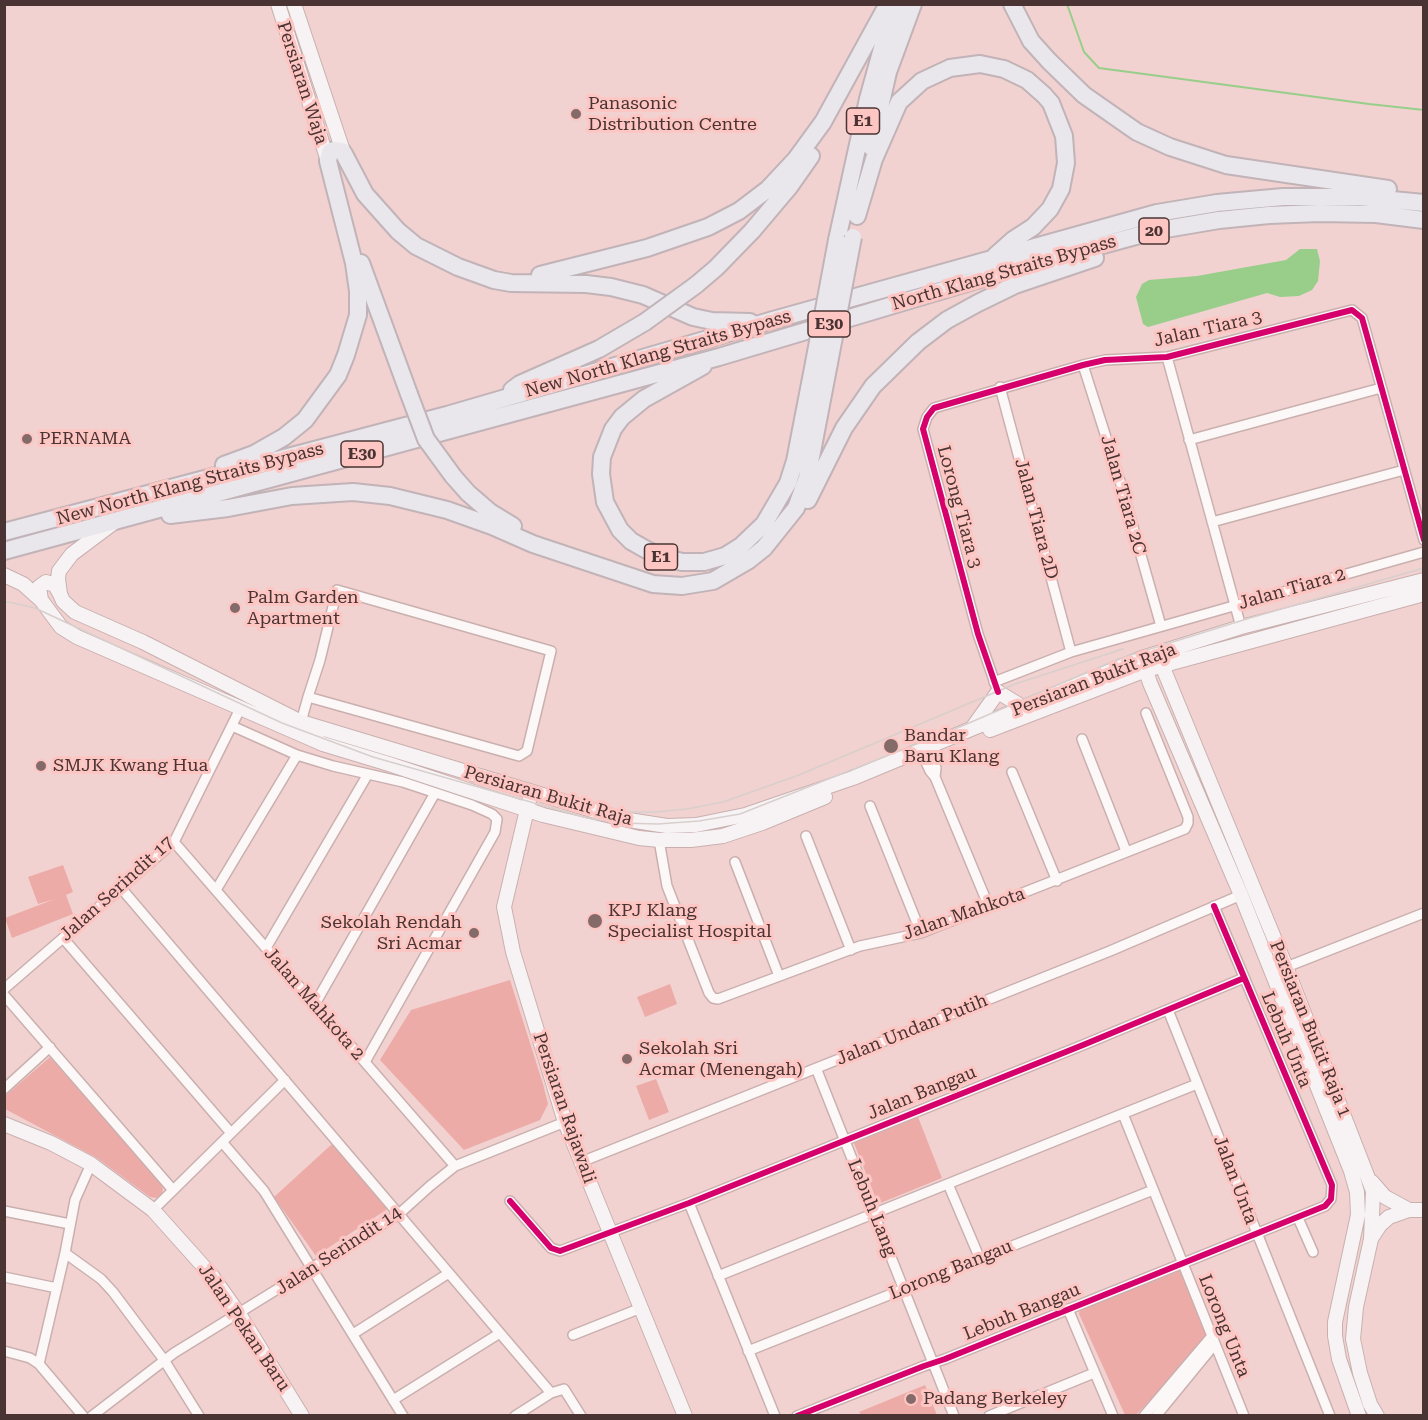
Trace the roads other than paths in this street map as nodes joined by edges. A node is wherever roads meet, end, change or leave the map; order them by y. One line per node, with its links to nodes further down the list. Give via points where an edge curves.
1 (278, 4): 7 (main road, Persiaran Waja)
2 (294, 4): 6 (main road, Persiaran Waja)
3 (913, 4): 10 (highway, E30, via 880,103)
4 (1012, 4): 8 (highway, via 1031,40 1049,61 1084,95 1137,132 1226,165)
5 (890, 7): 14 (highway, E1, via 868,99); 16 (highway, via 823,122 796,159 768,189 739,211 708,227 647,248 562,271); 25 (highway, bridge, via 842,105 815,150 790,186 728,256 645,322 599,349 520,384)
6 (344, 154): 7 (highway, via 334,150); 16 (highway, via 365,194 398,231 436,257)
7 (328, 161): 13 (highway)
8 (1424, 194)
9 (1424, 203): 15 (highway, New North Klang Straits Bypass / 20, via 1361,197 1283,197 1217,203 1157,213)
10 (857, 216): 14 (highway, E30); 15 (highway, via 874,159 899,102 922,81 950,68 980,64 1004,69 1027,80 1051,103 1064,136 1066,163 1061,189 1050,209)
11 (1219, 220): 12 (highway, North Klang Straits Bypass / 20, via 1319,213); 17 (highway, North Klang Straits Bypass / 20, via 1154,231); 38 (highway, via 1015,285 948,320 918,342 873,386 844,428 796,524 783,540 746,569)
12 (1424, 220)
13 (346, 230): 28 (highway, via 356,272 358,315 338,375 326,393 305,420 284,437 254,454); 35 (highway, bridge, via 426,438 453,476 490,512)
14 (845, 239): 21 (highway, North Klang Straits Bypass / E30, bridge)
15 (992, 258): 18 (highway, New North Klang Straits Bypass / E30)
16 (494, 280): 18 (highway, via 611,287 712,321)
17 (894, 305): 19 (highway, North Klang Straits Bypass / E30)
18 (773, 320): 25 (highway, New North Klang Straits Bypass / E30)
19 (719, 357): 21 (highway, E1, via 644,399 622,417 604,450 604,502 620,530 631,541 659,556 682,562 704,562 725,556 764,524 788,483); 29 (highway, North Klang Straits Bypass / E30)
20 (1167, 357): 22 (street, Jalan Tiara 3); 24 (street, Jalan Tiara 3, via 1352,310 1362,318); 26 (street)
21 (821, 363): 38 (highway, North Klang Straits Bypass / E30, via 807,478 796,508 764,548)
22 (1083, 365): 23 (street, Jalan Tiara 3); 43 (street, Jalan Tiara 2C)
23 (1000, 387): 45 (street, Jalan Tiara 2D); 48 (street, Lorong Tiara 3, via 934,408 923,429)
24 (1381, 388): 26 (street); 27 (street)
25 (499, 400): 28 (highway, New North Klang Straits Bypass / E30)
26 (1189, 440): 30 (street)
27 (1404, 470): 30 (street); 32 (street)
28 (154, 494): 31 (highway, New North Klang Straits Bypass / E30)
29 (116, 521): 33 (highway, North Klang Straits Bypass / E30); 35 (highway, North Klang Straits Bypass / E30, via 292,496 353,492 390,496 447,510); 39 (main road, via 64,564 58,579)
30 (1212, 522): 42 (street)
31 (4, 532)
32 (1424, 540)
33 (4, 551)
34 (1424, 552): 42 (street, Jalan Tiara 2)
35 (560, 554): 38 (highway, North Klang Straits Bypass / E30, via 653,584 682,586)
36 (4, 575): 41 (main road, Persiaran Bukit Raja, via 23,584)
37 (1424, 580): 44 (main road, Persiaran Bukit Raja)
38 (713, 581)
39 (60, 594): 41 (main road, via 55,585 46,582 39,587); 53 (main road, Persiaran Bukit Raja, via 75,612)
40 (1424, 594): 46 (main road, Persiaran Bukit Raja)
41 (41, 600): 51 (main road, Persiaran Bukit Raja, via 68,632)
42 (1235, 605): 43 (street, Jalan Tiara 2); 44 (street)
43 (1161, 626): 45 (street, Jalan Tiara 2)
44 (1241, 627): 46 (main road, Persiaran Bukit Raja)
45 (1071, 651): 48 (street, Jalan Tiara 2)
46 (1160, 659): 47 (main road, Persiaran Bukit Raja); 81 (main road, Persiaran Bukit Raja 1)
47 (1144, 664): 50 (main road, Persiaran Bukit Raja); 58 (main road, Persiaran Bukit Raja); 73 (main road, Persiaran Bukit Raja 1)
48 (996, 687): 50 (main road); 55 (main road)
49 (308, 697): 49 (street, via 519,756 527,752 551,651 337,590); 53 (street)
50 (1021, 706): 55 (main road, Persiaran Bukit Raja)
51 (240, 709): 54 (street, Jalan Serindit 17); 64 (main road, Persiaran Bukit Raja, via 323,744)
52 (1146, 713): 68 (street, Jalan Mahkota, via 1188,823 1185,829)
53 (301, 722): 61 (main road, Persiaran Bukit Raja)
54 (232, 726): 57 (street); 67 (street, Jalan Serindit 17)
55 (971, 728): 61 (main road, Persiaran Bukit Raja, via 809,794 745,815 696,825 667,826 622,819)
56 (1082, 738): 68 (street)
57 (297, 755): 60 (street); 72 (street)
58 (926, 755): 66 (main road, Persiaran Bukit Raja, via 723,836); 75 (street, via 936,768 935,777)
59 (1012, 772): 70 (street)
60 (368, 774): 62 (street); 79 (street)
61 (532, 790): 64 (main road, Persiaran Rajawali)
62 (435, 793): 87 (street); 90 (street, via 492,814 497,825)
63 (870, 806): 77 (street)
64 (527, 809): 66 (main road, Persiaran Bukit Raja, via 586,826); 96 (main road, Persiaran Rajawali, via 504,907 513,951)
65 (806, 836): 80 (street)
66 (660, 840): 83 (street, Jalan Mahkota, via 667,886 713,998)
67 (174, 842): 71 (street, Jalan Serindit 17); 72 (street, Jalan Mahkota 2)
68 (1126, 851): 70 (street, Jalan Mahkota)
69 (735, 862): 83 (street)
70 (1057, 881): 75 (street, Jalan Mahkota)
71 (121, 888): 78 (street, Jalan Serindit 17); 92 (street)
72 (216, 891): 79 (street, Jalan Mahkota 2)
73 (1241, 895): 74 (street, Jalan Undan Putih); 82 (main road, Persiaran Bukit Raja 1)
74 (1214, 906): 84 (street, Lebuh Unta); 91 (street, Jalan Undan Putih)
75 (989, 907): 77 (street, Jalan Mahkota)
76 (1424, 913): 81 (street)
77 (921, 933): 80 (street, Jalan Mahkota)
78 (63, 938): 85 (street, Jalan Serindit 17); 98 (street)
79 (266, 948): 87 (street, Jalan Mahkota 2)
80 (851, 950): 83 (street, Jalan Mahkota)
81 (1286, 967): 82 (street); 104 (main road, Persiaran Bukit Raja 1)
82 (1271, 973): 164 (main road, Persiaran Bukit Raja 1, via 1357,1192 1358,1215 1335,1336)
83 (779, 976)
84 (1244, 978): 88 (street, Jalan Bangau); 106 (street, Lebuh Unta)
85 (4, 989)
86 (4, 995): 89 (street)
87 (315, 1004): 90 (street, Jalan Mahkota 2)
88 (1168, 1010): 93 (street, Jalan Unta); 99 (street, Jalan Bangau)
89 (50, 1047): 94 (street); 107 (street)
90 (365, 1062): 103 (street, Jalan Mahkota 2)
91 (816, 1068): 99 (street, Lebuh Lang); 101 (street, Jalan Undan Putih)
92 (285, 1080): 98 (street); 116 (street)
93 (1197, 1084): 95 (street); 120 (street, Jalan Unta)
94 (4, 1089)
95 (1123, 1114): 105 (street); 108 (street, Lorong Unta)
96 (565, 1122): 101 (main road, Persiaran Rajawali); 103 (street, Jalan Serindit 14)
97 (4, 1124): 102 (main road, Jalan Pekan Baru)
98 (231, 1133): 100 (street)
99 (845, 1140): 110 (street, Jalan Bangau); 115 (street, Lebuh Lang)
100 (222, 1142): 107 (street); 126 (street, via 264,1191)
101 (581, 1162): 119 (main road, Persiaran Rajawali)
102 (91, 1164): 111 (main road, Jalan Pekan Baru); 118 (street, via 75,1200)
103 (455, 1166): 116 (street, Jalan Serindit 14)
104 (1369, 1178): 112 (main road, via 1385,1197); 121 (main road, Persiaran Bukit Raja 1, via 1374,1201)
105 (948, 1184): 115 (street); 124 (street)
106 (1332, 1185): 117 (street, Lebuh Bangau, via 1331,1199 1325,1206)
107 (173, 1190): 111 (street)
108 (1153, 1190): 124 (street, Lorong Bangau); 125 (street, Lorong Unta)
109 (510, 1201): 119 (street, Jalan Bangau, via 551,1248 560,1251)
110 (689, 1203): 119 (street, Jalan Bangau); 128 (street)
111 (153, 1210): 134 (main road, Jalan Pekan Baru, via 212,1276)
112 (1409, 1210): 113 (main road); 121 (main road, via 1389,1217)
113 (1424, 1210)
114 (4, 1211): 118 (street)
115 (874, 1213): 128 (street); 131 (street, Lebuh Lang)
116 (399, 1215): 126 (street, Jalan Serindit 14); 127 (street)
117 (1298, 1218): 120 (street, Lebuh Bangau); 122 (street)
118 (70, 1224): 123 (street)
119 (610, 1233): 132 (main road, Persiaran Rajawali)
120 (1257, 1235): 125 (street, Lebuh Bangau); 163 (street, Jalan Unta)
121 (1371, 1239): 165 (main road, Persiaran Bukit Raja 1, via 1353,1339 1359,1374)
122 (1313, 1252)
123 (65, 1253): 130 (street); 141 (street, via 101,1279)
124 (980, 1259): 131 (street, Lorong Bangau)
125 (1183, 1263): 133 (street, Lebuh Bangau); 138 (street, Lorong Unta)
126 (312, 1269): 134 (street, Jalan Serindit 14); 136 (street)
127 (449, 1273): 135 (street); 136 (street)
128 (718, 1276): 140 (street)
129 (4, 1277): 130 (street)
130 (57, 1288): 143 (street)
131 (905, 1289): 140 (street, Lorong Bangau); 142 (street, Lebuh Lang)
132 (641, 1308): 137 (street); 154 (main road, Persiaran Rajawali)
133 (1068, 1309): 142 (street, Lebuh Bangau); 144 (street)
134 (239, 1314): 141 (street, Jalan Serindit 14); 150 (main road, Jalan Pekan Baru)
135 (500, 1333): 145 (street); 146 (street)
136 (353, 1334): 146 (street)
137 (573, 1335)
138 (1214, 1340): 160 (street); 161 (street); 162 (street, Lorong Unta)
139 (4, 1351): 143 (street, via 30,1358)
140 (748, 1351): 155 (street)
141 (164, 1360): 148 (street, Jalan Serindit 14); 149 (street)
142 (935, 1363): 156 (street, Lebuh Bangau); 157 (street, Lebuh Lang)
143 (39, 1365): 147 (street)
144 (1095, 1373): 158 (street); 159 (street)
145 (551, 1393): 152 (street); 153 (street, via 564,1389)
146 (393, 1400): 151 (street)
147 (83, 1416)
148 (92, 1416)
149 (199, 1416)
150 (302, 1416)
151 (403, 1416)
152 (515, 1416)
153 (581, 1416)
154 (685, 1416)
155 (775, 1416)
156 (798, 1416)
157 (954, 1416)
158 (989, 1416)
159 (1113, 1416)
160 (1144, 1416)
161 (1156, 1416)
162 (1244, 1416)
163 (1330, 1416)
164 (1359, 1416)
165 (1377, 1416)

